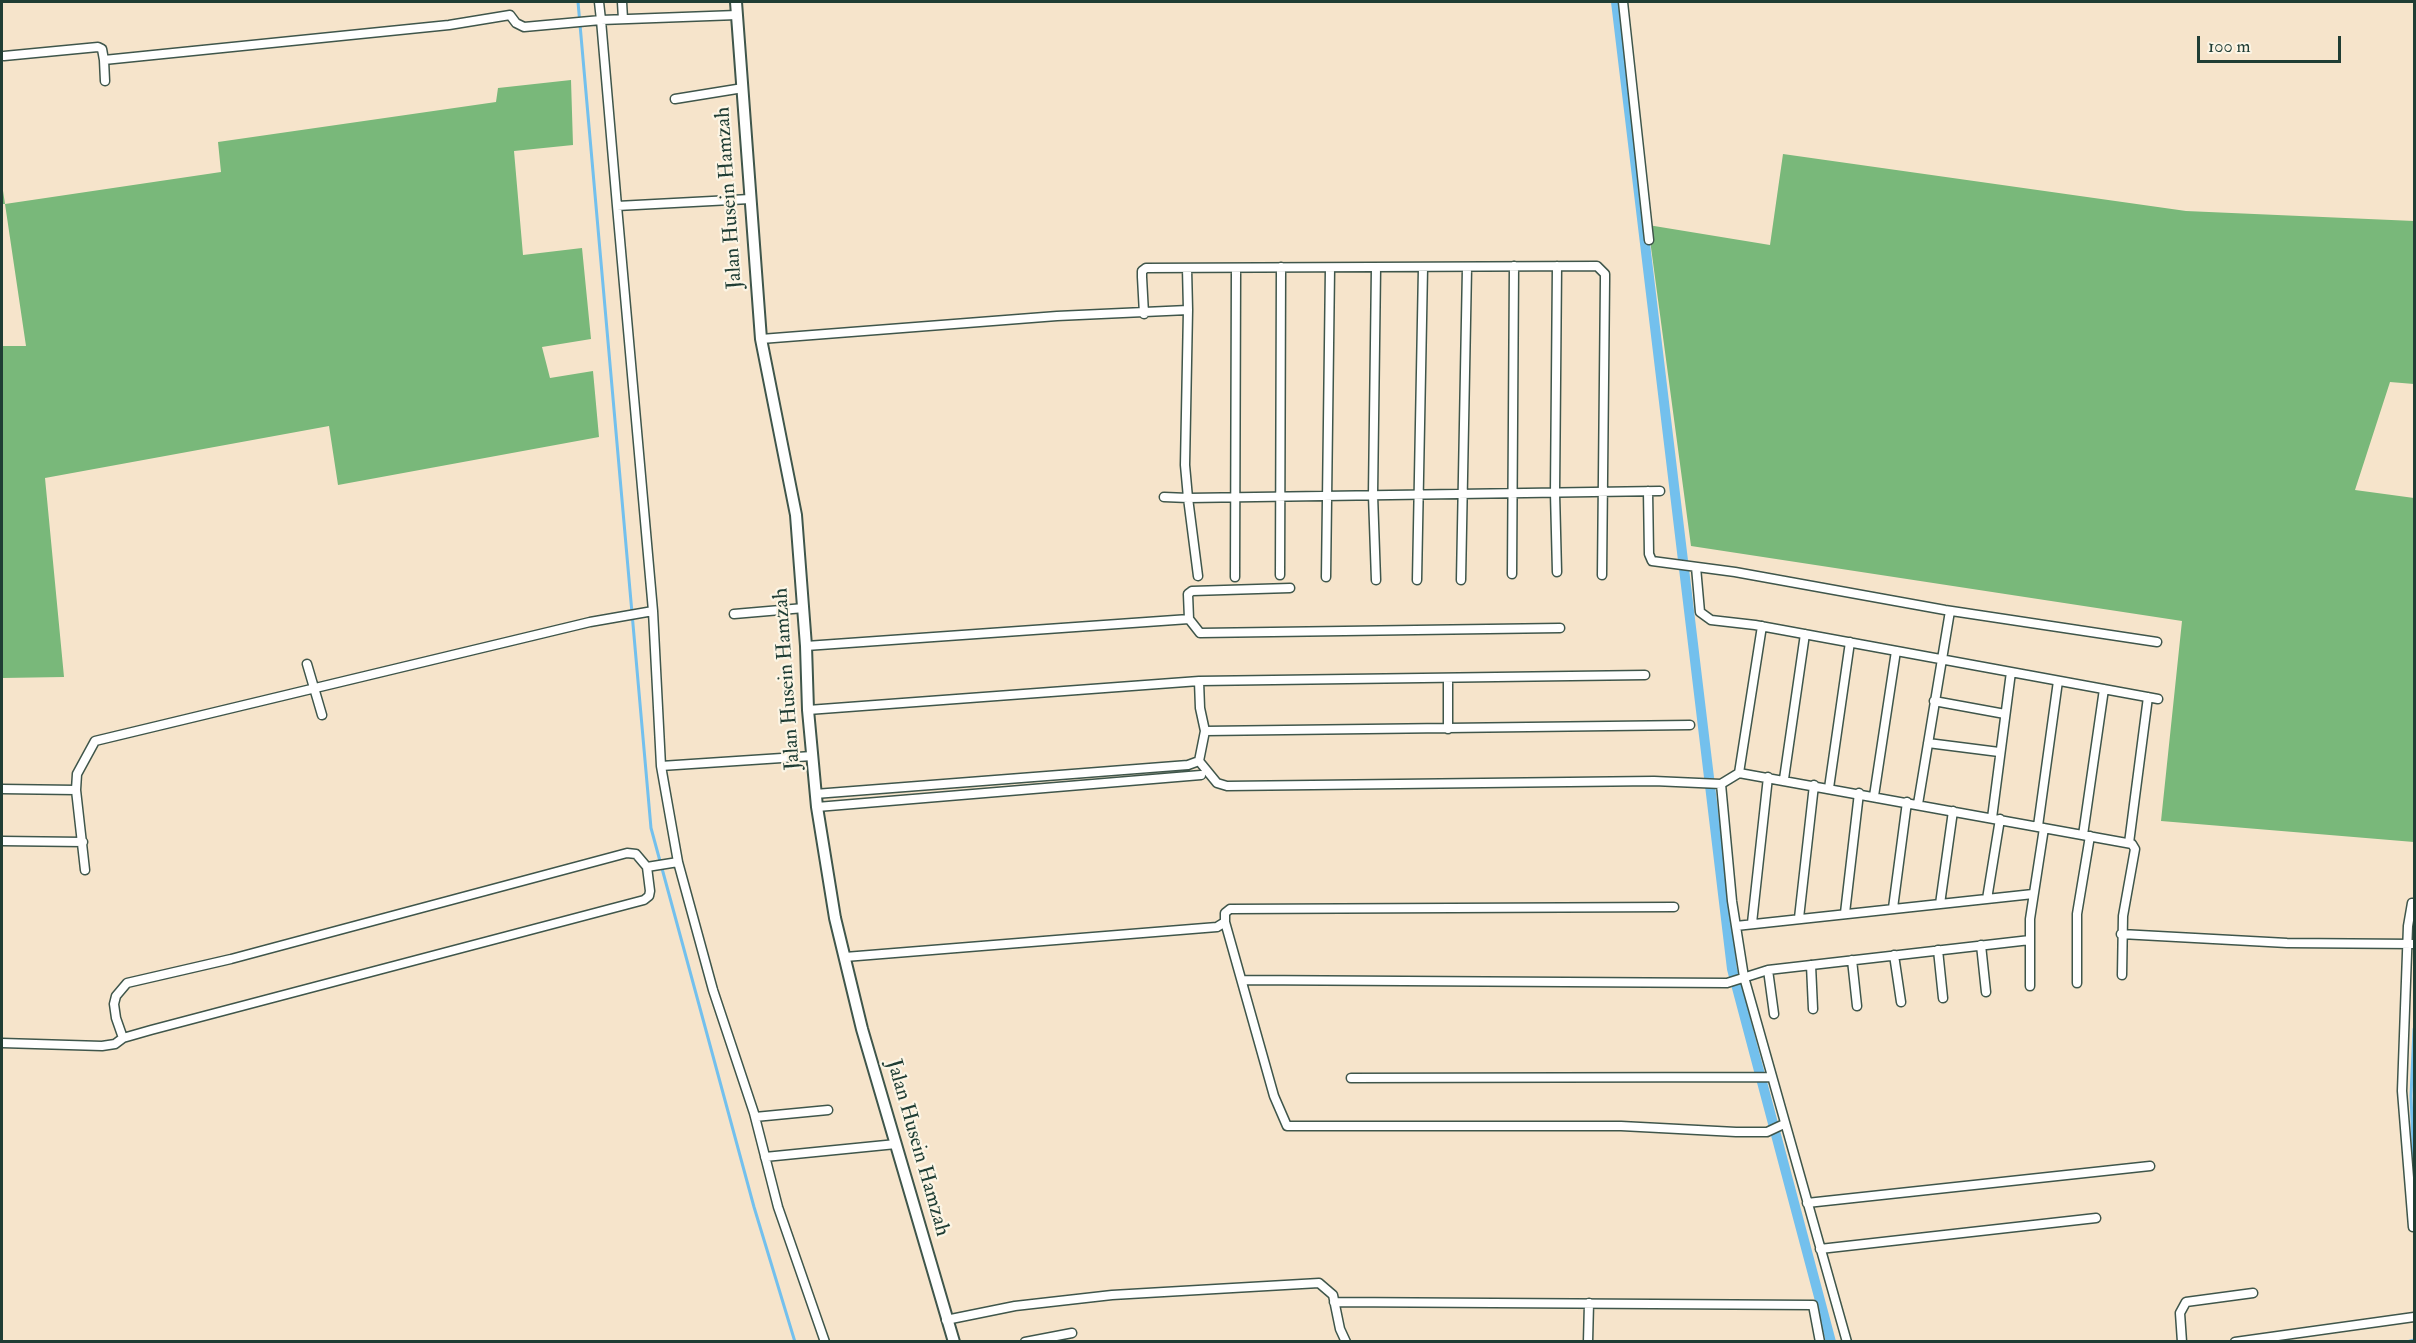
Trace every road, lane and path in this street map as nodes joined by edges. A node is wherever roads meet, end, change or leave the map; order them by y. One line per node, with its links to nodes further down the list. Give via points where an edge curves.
1 (599, 2): 7 (street)
2 (622, 2): 6 (street)
3 (736, 2): 5 (street, Jalan Husein Hamzah)
4 (1623, 2): 15 (street)
5 (737, 15): 6 (street); 11 (street, Jalan Husein Hamzah)
6 (623, 19): 7 (street)
7 (599, 20): 9 (street, via 524,27 517,25 510,15 449,25); 14 (street)
8 (4, 56): 9 (street, via 98,47)
9 (104, 60): 10 (street)
10 (105, 81)
11 (743, 88): 12 (street); 13 (street, Jalan Husein Hamzah)
12 (675, 99)
13 (750, 199): 14 (street); 27 (street, Jalan Husein Hamzah)
14 (617, 206): 55 (street)
15 (1649, 240)
16 (1514, 266): 17 (street); 24 (street); 31 (street)
17 (1557, 266): 30 (street, via 1597,266 1605,274); 32 (street)
18 (1281, 267): 20 (street); 21 (street); 39 (street)
19 (1187, 268): 20 (street); 25 (street); 26 (street, via 1142,271)
20 (1236, 268): 40 (street)
21 (1330, 268): 22 (street); 36 (street)
22 (1376, 268): 23 (street); 34 (street)
23 (1423, 268): 24 (street); 35 (street)
24 (1467, 268): 33 (street)
25 (1188, 310): 26 (street); 38 (street)
26 (1144, 314): 27 (street, via 1057,316)
27 (760, 339): 53 (street, Jalan Husein Hamzah, via 796,515)
28 (1648, 491): 29 (street); 30 (street); 41 (street, via 1652,561)
29 (1659, 491)
30 (1602, 492): 32 (street); 45 (street)
31 (1511, 493): 32 (street); 33 (street); 43 (street)
32 (1555, 493): 42 (street)
33 (1464, 494): 35 (street); 51 (street)
34 (1373, 495): 35 (street); 36 (street); 49 (street)
35 (1419, 495): 50 (street)
36 (1327, 496): 39 (street); 48 (street)
37 (1164, 497): 38 (street)
38 (1188, 498): 40 (street); 46 (street)
39 (1280, 498): 40 (street); 44 (street)
40 (1235, 499): 47 (street)
41 (1693, 567): 54 (street); 58 (street, via 1700,612 1712,620)
42 (1557, 572)
43 (1512, 574)
44 (1280, 575)
45 (1602, 575)
46 (1198, 576)
47 (1234, 577)
48 (1326, 577)
49 (1376, 580)
50 (1417, 580)
51 (1461, 580)
52 (1290, 588): 57 (street, via 1192,591 1188,594)
53 (804, 608): 56 (street); 63 (street, Jalan Husein Hamzah)
54 (1950, 611): 62 (street); 65 (street)
55 (649, 612): 73 (street, via 590,622); 87 (street)
56 (734, 614)
57 (1189, 619): 59 (street, via 1200,633); 63 (street)
58 (1762, 626): 60 (street); 89 (street)
59 (1560, 628)
60 (1805, 634): 61 (street); 93 (street)
61 (1850, 642): 64 (street); 97 (street)
62 (2157, 642)
63 (806, 646): 77 (street, Jalan Husein Hamzah)
64 (1896, 651): 65 (street); 102 (street)
65 (1940, 659): 67 (street); 76 (street)
66 (308, 664): 73 (street)
67 (2011, 672): 71 (street); 78 (street)
68 (1645, 675): 69 (street)
69 (1448, 679): 70 (street); 81 (street)
70 (1199, 681): 77 (street); 82 (street)
71 (2058, 681): 72 (street); 109 (street)
72 (2104, 689): 74 (street); 110 (street)
73 (315, 690): 79 (street); 99 (street, via 95,741 77,774)
74 (2148, 697): 75 (street); 113 (street)
75 (2158, 699)
76 (1934, 701): 78 (street); 83 (street)
77 (807, 710): 85 (street, Jalan Husein Hamzah)
78 (2005, 714): 84 (street)
79 (322, 715)
80 (1690, 725): 81 (street)
81 (1448, 729): 82 (street)
82 (1205, 731): 86 (street)
83 (1928, 742): 84 (street); 105 (street)
84 (1999, 753): 108 (street)
85 (812, 756): 87 (street); 100 (street, Jalan Husein Hamzah)
86 (1199, 761): 88 (street); 95 (street, via 1217,783 1227,786 1654,781)
87 (661, 766): 114 (street)
88 (1171, 767): 92 (street); 94 (street)
89 (1739, 773): 91 (street); 95 (street)
90 (1201, 775): 92 (street)
91 (1768, 777): 93 (street); 126 (street)
92 (1171, 779): 103 (street)
93 (1784, 779): 96 (street)
94 (928, 784): 100 (street); 103 (street)
95 (1720, 784): 127 (street)
96 (1814, 785): 97 (street); 124 (street)
97 (1829, 788): 101 (street)
98 (2, 789): 99 (street)
99 (76, 790): 112 (street)
100 (816, 794): 106 (street, Jalan Husein Hamzah)
101 (1859, 794): 102 (street); 123 (street)
102 (1874, 796): 104 (street)
103 (929, 798): 106 (street)
104 (1907, 802): 105 (street); 122 (street)
105 (1918, 804): 107 (street)
106 (817, 807): 134 (street, Jalan Husein Hamzah)
107 (1953, 811): 108 (street); 119 (street)
108 (1996, 819): 109 (street); 118 (street)
109 (2041, 827): 110 (street); 117 (street)
110 (2087, 835): 113 (street); 141 (street, via 2077,914)
111 (2, 841): 112 (street)
112 (83, 842): 116 (street)
113 (2129, 843): 128 (street, via 2135,849)
114 (675, 862): 115 (street); 154 (street)
115 (650, 867): 149 (street, via 650,891 644,900); 149 (street, via 636,854 627,853 127,983 114,1004)
116 (85, 870)
117 (2033, 894): 118 (street); 129 (street)
118 (1987, 898): 119 (street)
119 (1940, 903): 122 (street)
120 (2412, 903): 130 (street)
121 (1674, 907): 125 (street, via 1230,909 1225,913)
122 (1893, 908): 123 (street)
123 (1845, 913): 124 (street)
124 (1799, 918): 126 (street)
125 (1225, 922): 134 (street, via 1217,927); 140 (street)
126 (1752, 923): 127 (street)
127 (1736, 926): 139 (street)
128 (2121, 934): 130 (street, via 2287,943); 138 (street)
129 (2030, 940): 131 (street); 142 (street)
130 (2411, 943): 161 (street, via 2402,1113)
131 (1981, 945): 132 (street); 143 (street)
132 (1938, 950): 133 (street); 144 (street)
133 (1894, 955): 135 (street); 145 (street)
134 (844, 957): 156 (street, Jalan Husein Hamzah)
135 (1852, 960): 136 (street); 146 (street)
136 (1811, 965): 137 (street); 147 (street)
137 (1768, 970): 139 (street); 148 (street)
138 (2122, 975)
139 (1744, 977): 140 (street, via 1727,983); 151 (street)
140 (1242, 980): 155 (street, via 1274,1096 1283,1121 1292,1128 1621,1126 1767,1132)
141 (2077, 984)
142 (2030, 986)
143 (1986, 992)
144 (1943, 998)
145 (1901, 1002)
146 (1857, 1006)
147 (1813, 1009)
148 (1774, 1014)
149 (123, 1038): 150 (street, via 102,1046)
150 (2, 1043)
151 (1770, 1077): 152 (street); 155 (street)
152 (1352, 1078)
153 (828, 1110): 154 (street)
154 (755, 1117): 157 (street)
155 (1784, 1124): 159 (street)
156 (896, 1144): 157 (street); 167 (street, Jalan Husein Hamzah)
157 (765, 1158): 169 (street)
158 (2150, 1166): 159 (street)
159 (1807, 1203): 162 (street)
160 (2096, 1218): 162 (street)
161 (2413, 1227)
162 (1820, 1249): 175 (street)
163 (2253, 1293): 176 (street, via 2186,1302 2180,1314)
164 (1334, 1302): 165 (street); 167 (street, via 1329,1290 1319,1283 1283,1283 1112,1295 1015,1306); 172 (street)
165 (1589, 1303): 173 (street); 174 (street, via 1813,1305)
166 (2415, 1317): 177 (street)
167 (946, 1320): 170 (street, Jalan Husein Hamzah)
168 (1072, 1333): 171 (street)
169 (825, 1341)
170 (954, 1341)
171 (1025, 1341)
172 (1346, 1341)
173 (1588, 1341)
174 (1820, 1341)
175 (1846, 1341)
176 (2182, 1341)
177 (2235, 1341)

